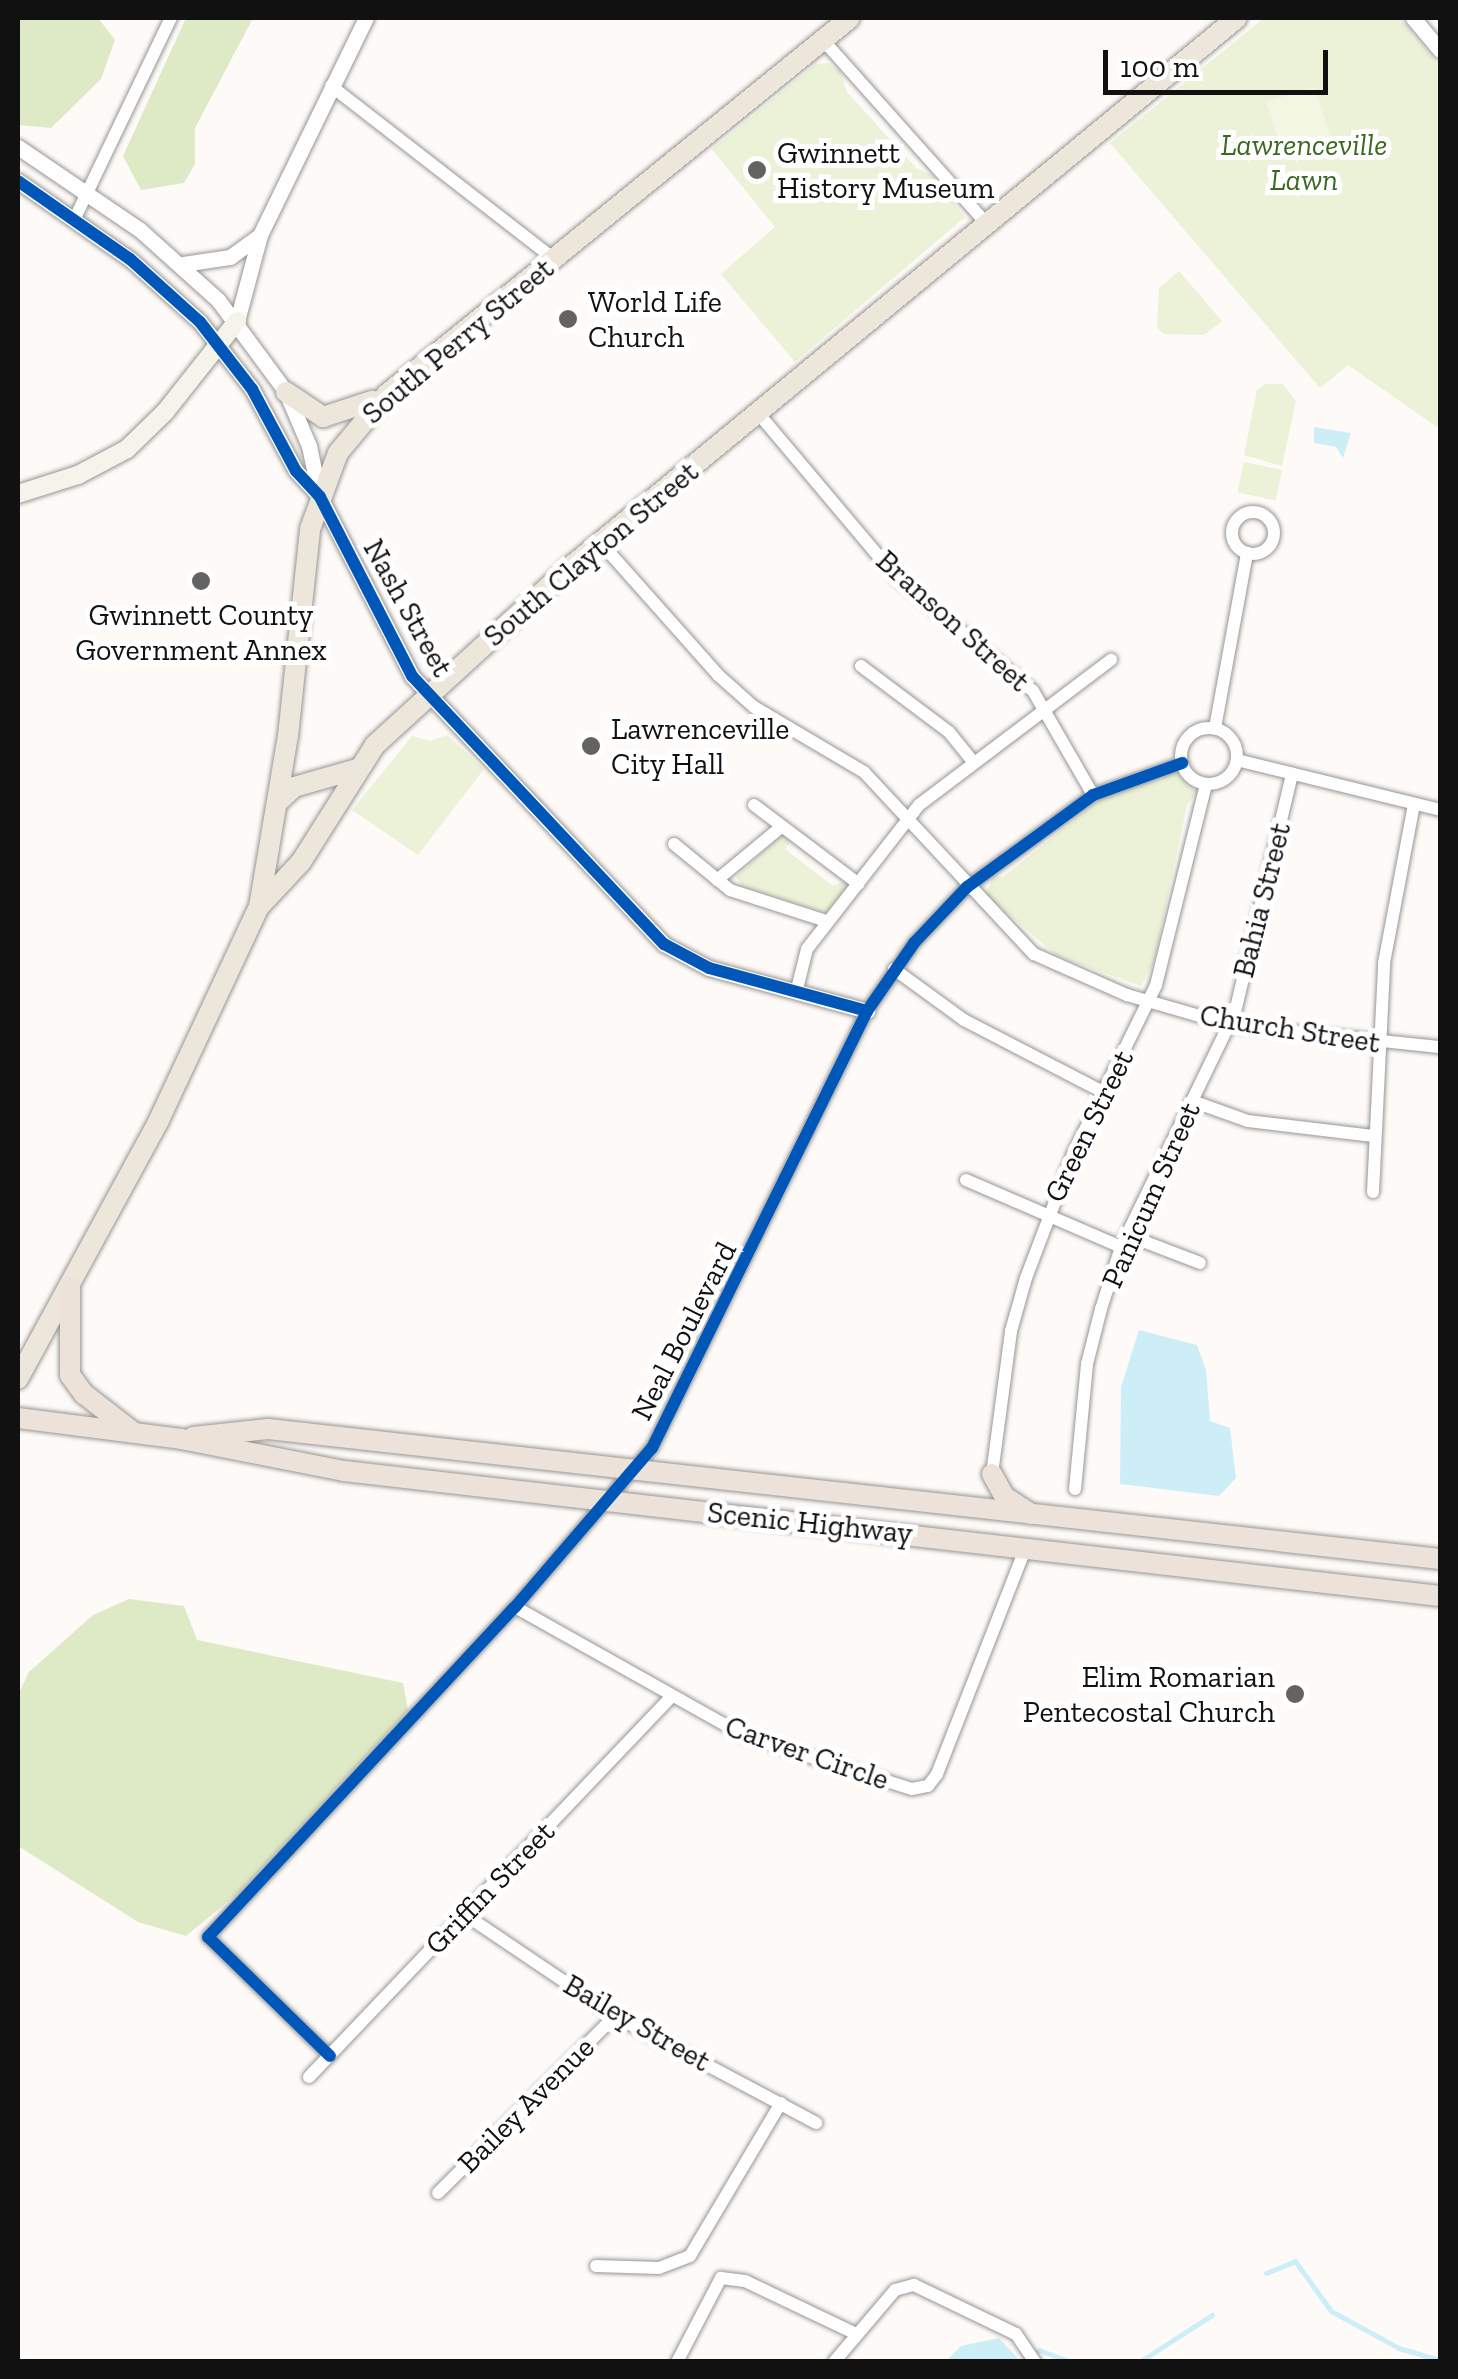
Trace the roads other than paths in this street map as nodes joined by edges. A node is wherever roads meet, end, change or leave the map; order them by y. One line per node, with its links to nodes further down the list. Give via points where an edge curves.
1 (171, 18): 11 (street)
2 (366, 18): 8 (street)
3 (850, 18): 6 (main road, South Perry Street)
4 (1237, 18): 13 (main road, South Clayton Street)
5 (1413, 18): 7 (street)
6 (823, 40): 13 (street); 15 (main road, South Perry Street)
7 (1440, 50)
8 (331, 86): 14 (street); 15 (street)
9 (18, 147): 11 (street, Nash Street)
10 (18, 181): 12 (street, Nash Street)
11 (88, 192): 12 (street); 16 (street, Nash Street)
12 (75, 218): 18 (street, Nash Street, via 156,280)
13 (986, 222): 21 (main road, South Clayton Street)
14 (260, 235): 16 (street, via 230,257); 17 (street)
15 (555, 260): 20 (main road, South Perry Street)
16 (182, 264): 17 (street, Nash Street)
17 (236, 321): 18 (main road); 19 (street, Nash Street)
18 (218, 342): 22 (main road, via 127,449 78,475); 23 (street, Nash Street, via 296,472)
19 (286, 392): 20 (main road, via 323,417); 23 (street, Nash Street, via 309,446)
20 (387, 394): 23 (main road, South Perry Street, via 338,453)
21 (758, 413): 24 (main road, South Clayton Street); 29 (street, Branson Street, via 897,578 1008,666)
22 (18, 494)
23 (320, 497): 28 (street, Nash Street, via 386,632); 38 (main road, South Perry Street, via 310,529)
24 (600, 542): 28 (main road, South Clayton Street); 42 (street, Church Street, via 740,695 864,772)
25 (1247, 553): 30 (street)
26 (1110, 660): 29 (street)
27 (860, 666): 31 (street, via 956,738)
28 (427, 694): 34 (main road, South Clayton Street); 51 (street, Nash Street, via 664,944 709,968)
29 (1046, 708): 31 (street); 37 (street, Branson Street)
30 (1215, 728): 32 (street, via 1230,736); 33 (street, via 1189,736)
31 (972, 760): 42 (street)
32 (1237, 760): 35 (street); 36 (street, via 1230,776)
33 (1182, 763): 36 (street); 37 (street, Neal Boulevard)
34 (357, 769): 38 (main road, via 294,787); 48 (main road, South Clayton Street, via 301,862)
35 (1292, 774): 39 (street); 54 (street, Bahia Street)
36 (1206, 784): 52 (street, Green Street)
37 (1093, 794): 47 (street, Neal Boulevard)
38 (278, 802): 48 (main road, South Perry Street, via 264,850)
39 (1414, 804): 41 (street); 55 (street, via 1384,963)
40 (754, 805): 43 (street)
41 (1440, 810)
42 (908, 818): 46 (street); 47 (street, Church Street)
43 (781, 826): 45 (street); 46 (street)
44 (674, 844): 45 (street)
45 (717, 880): 49 (street)
46 (859, 884): 49 (street)
47 (967, 887): 50 (street, Neal Boulevard); 52 (street, Church Street, via 1034,954)
48 (259, 907): 65 (main road, South Clayton Street, via 166,1105)
49 (826, 921): 51 (street, via 806,950)
50 (894, 968): 53 (street, Neal Boulevard); 57 (street, via 964,1020)
51 (796, 993): 53 (street, Nash Street)
52 (1149, 1002): 54 (street, Church Street); 57 (street, Green Street)
53 (867, 1010): 70 (street, Neal Boulevard, via 672,1416)
54 (1230, 1025): 55 (street, Church Street); 58 (street, Panicum Street)
55 (1377, 1044): 56 (street, Church Street); 59 (street)
56 (1440, 1047)
57 (1104, 1092): 62 (street, Green Street)
58 (1192, 1101): 59 (street, via 1248,1121); 63 (street, Panicum Street)
59 (1373, 1136): 61 (street)
60 (966, 1180): 62 (street)
61 (1373, 1192)
62 (1046, 1217): 63 (street); 71 (street, Green Street, via 1011,1331)
63 (1124, 1241): 64 (street); 72 (street, Panicum Street, via 1087,1364)
64 (1200, 1263)
65 (70, 1286): 66 (main road, South Clayton Street); 68 (highway, via 70,1375)
66 (18, 1380)
67 (18, 1418): 68 (highway, Scenic Highway)
68 (134, 1433): 69 (highway, Scenic Highway)
69 (181, 1438): 70 (highway, Scenic Highway, via 268,1429); 73 (highway, Scenic Highway, via 269,1460)
70 (629, 1473): 73 (street, Neal Boulevard); 74 (highway, Scenic Highway)
71 (992, 1474): 74 (highway, via 981,1496); 75 (highway, via 1005,1498)
72 (1075, 1489)
73 (605, 1501): 76 (highway, Scenic Highway); 79 (street, Neal Boulevard)
74 (961, 1511): 75 (highway, Scenic Highway)
75 (1042, 1519): 77 (highway, Scenic Highway)
76 (1026, 1547): 78 (highway, Scenic Highway); 80 (street, Carver Circle, via 928,1786 912,1790 777,1747)
77 (1440, 1559)
78 (1440, 1596)
79 (516, 1607): 80 (street, Carver Circle); 83 (street, Neal Boulevard, via 208,1937)
80 (670, 1698): 81 (street, Griffin Street)
81 (464, 1914): 82 (street, Bailey Street); 83 (street, Griffin Street)
82 (615, 2016): 85 (street, Bailey Street); 87 (street, Bailey Avenue)
83 (330, 2056): 84 (street, Griffin Street)
84 (309, 2078)
85 (781, 2102): 86 (street, Bailey Street); 88 (street, via 690,2256 659,2268)
86 (816, 2123)
87 (438, 2194)
88 (596, 2266)
89 (856, 2334): 90 (street, via 745,2282 721,2278); 91 (street); 92 (street, via 894,2290 914,2286 1016,2334)
90 (677, 2362)
91 (834, 2362)
92 (1035, 2362)

